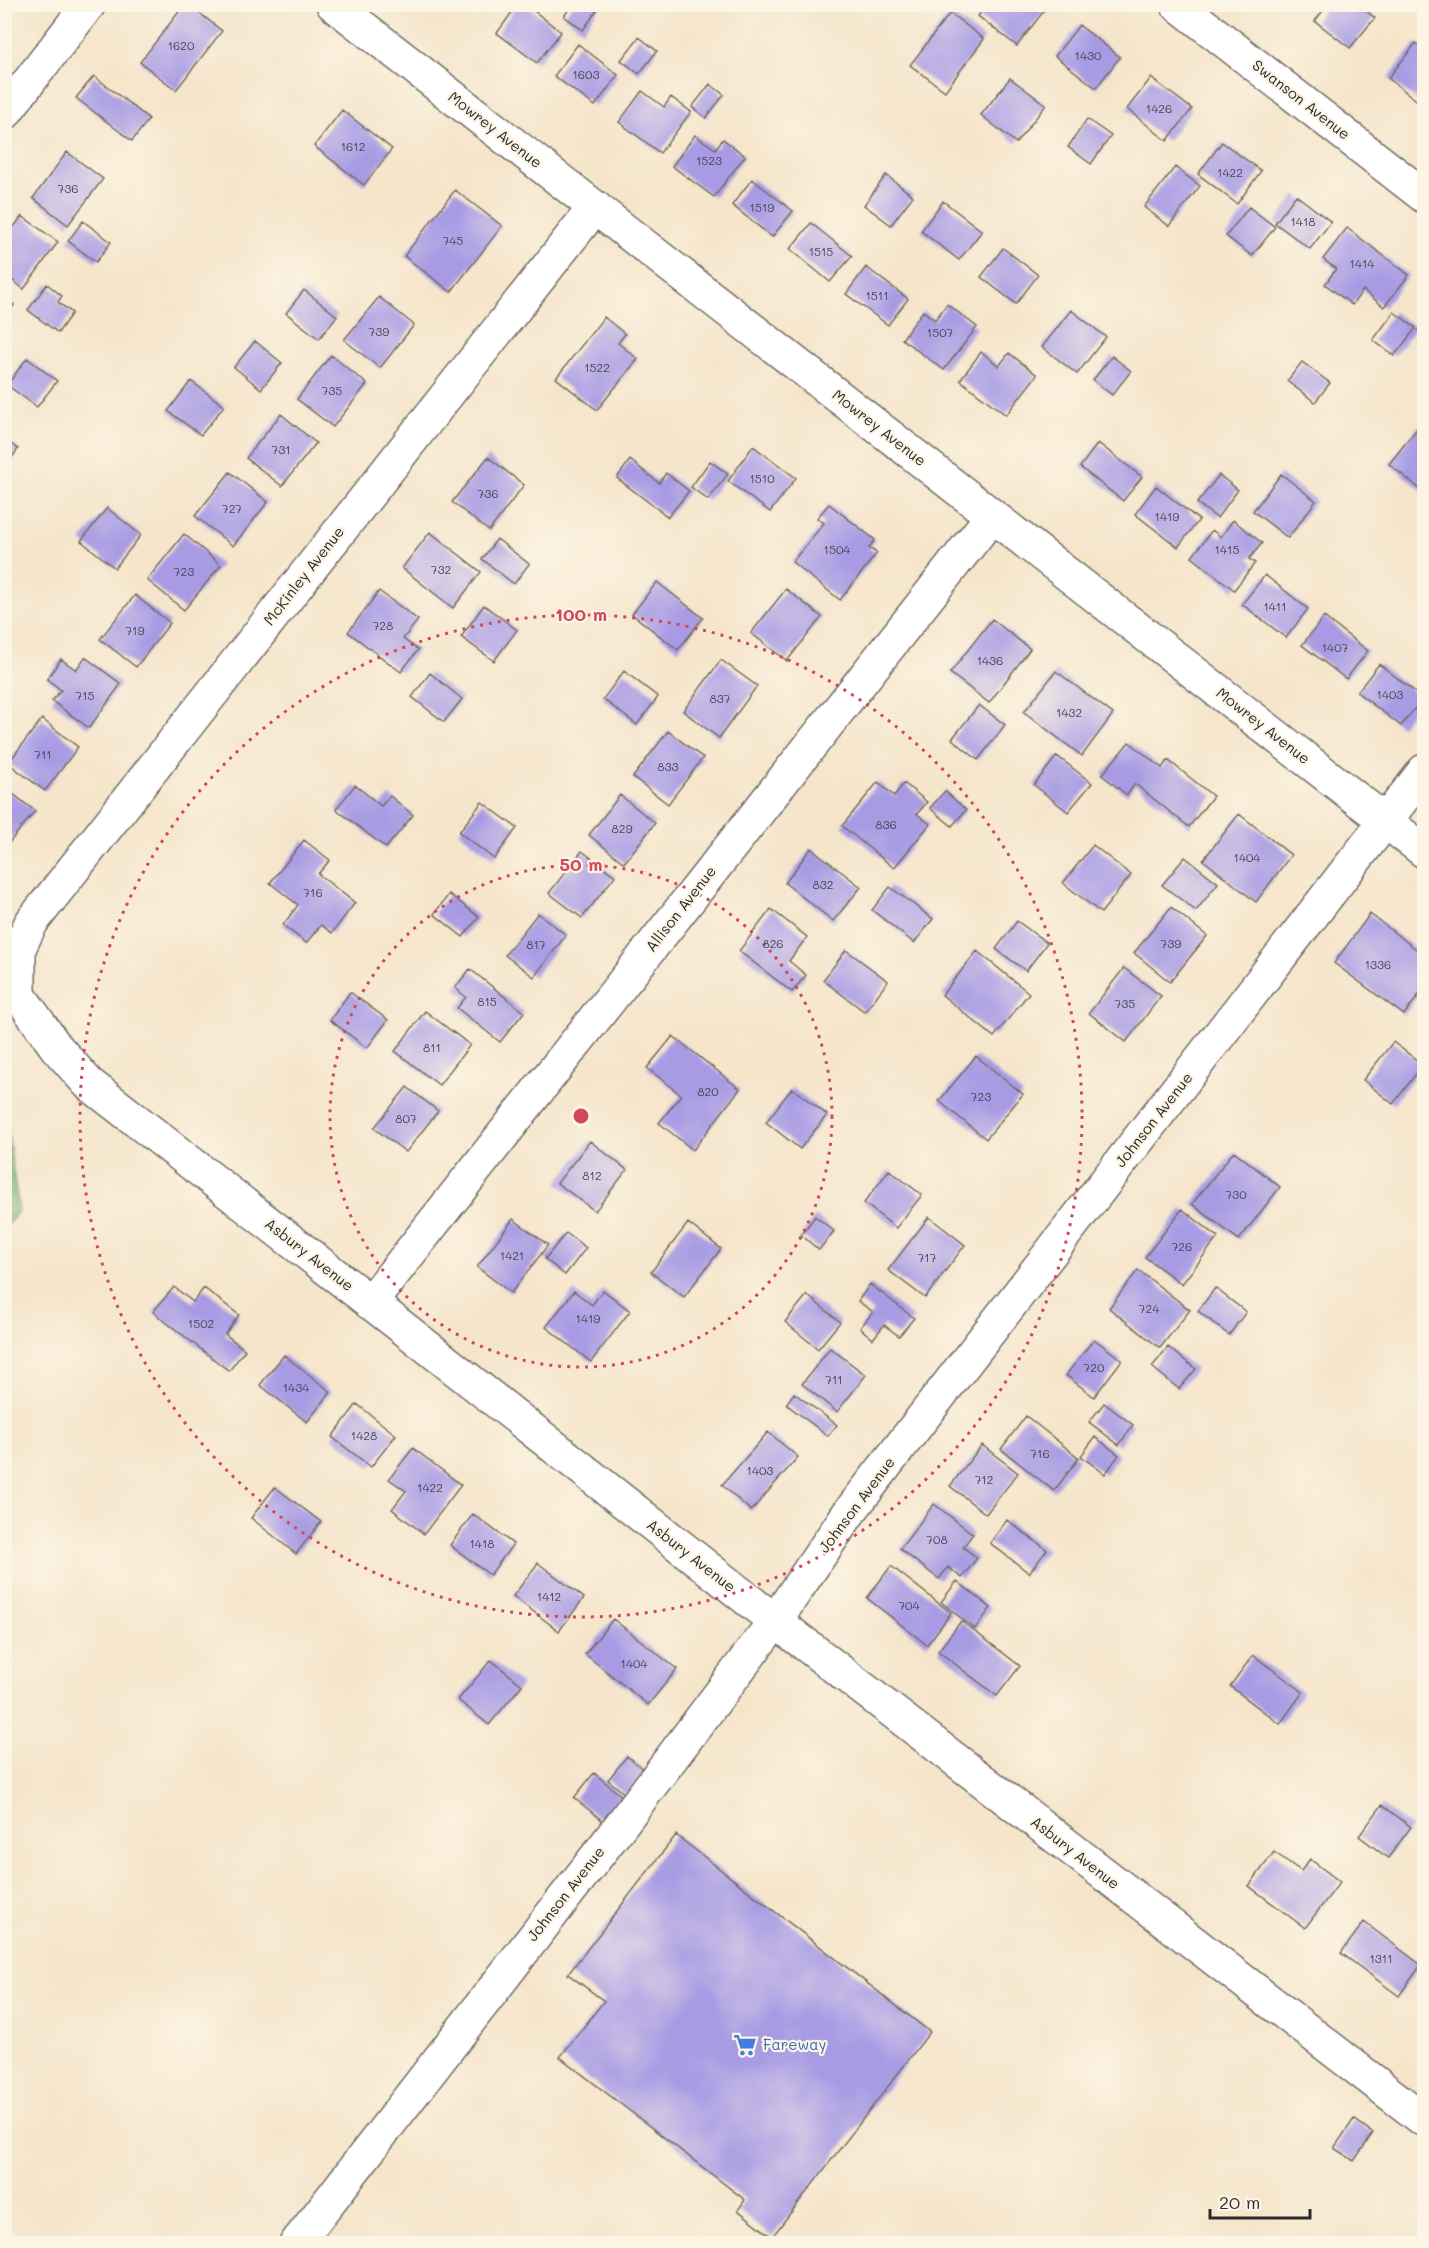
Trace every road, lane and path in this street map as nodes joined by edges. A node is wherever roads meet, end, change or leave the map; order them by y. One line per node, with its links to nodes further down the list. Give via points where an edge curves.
1 (89, 4): 4 (street)
2 (333, 4): 6 (street, Mowrey Avenue)
3 (1178, 4): 5 (street, Swanson Avenue)
4 (4, 114)
5 (1425, 196)
6 (595, 207): 7 (street, Mowrey Avenue); 11 (street, McKinley Avenue, via 48,901)
7 (992, 516): 9 (street, Mowrey Avenue); 12 (street, Allison Avenue)
8 (1425, 771): 9 (street, Johnson Avenue)
9 (1386, 821): 10 (street, Mowrey Avenue); 13 (street, Johnson Avenue, via 848,1514)
10 (1425, 851)
11 (19, 948): 12 (street, Asbury Avenue, via 20,995 56,1047 88,1083)
12 (370, 1302): 13 (street, Asbury Avenue)
13 (775, 1621): 14 (street, Asbury Avenue); 15 (street, Johnson Avenue)
14 (1425, 2121)
15 (296, 2244)

